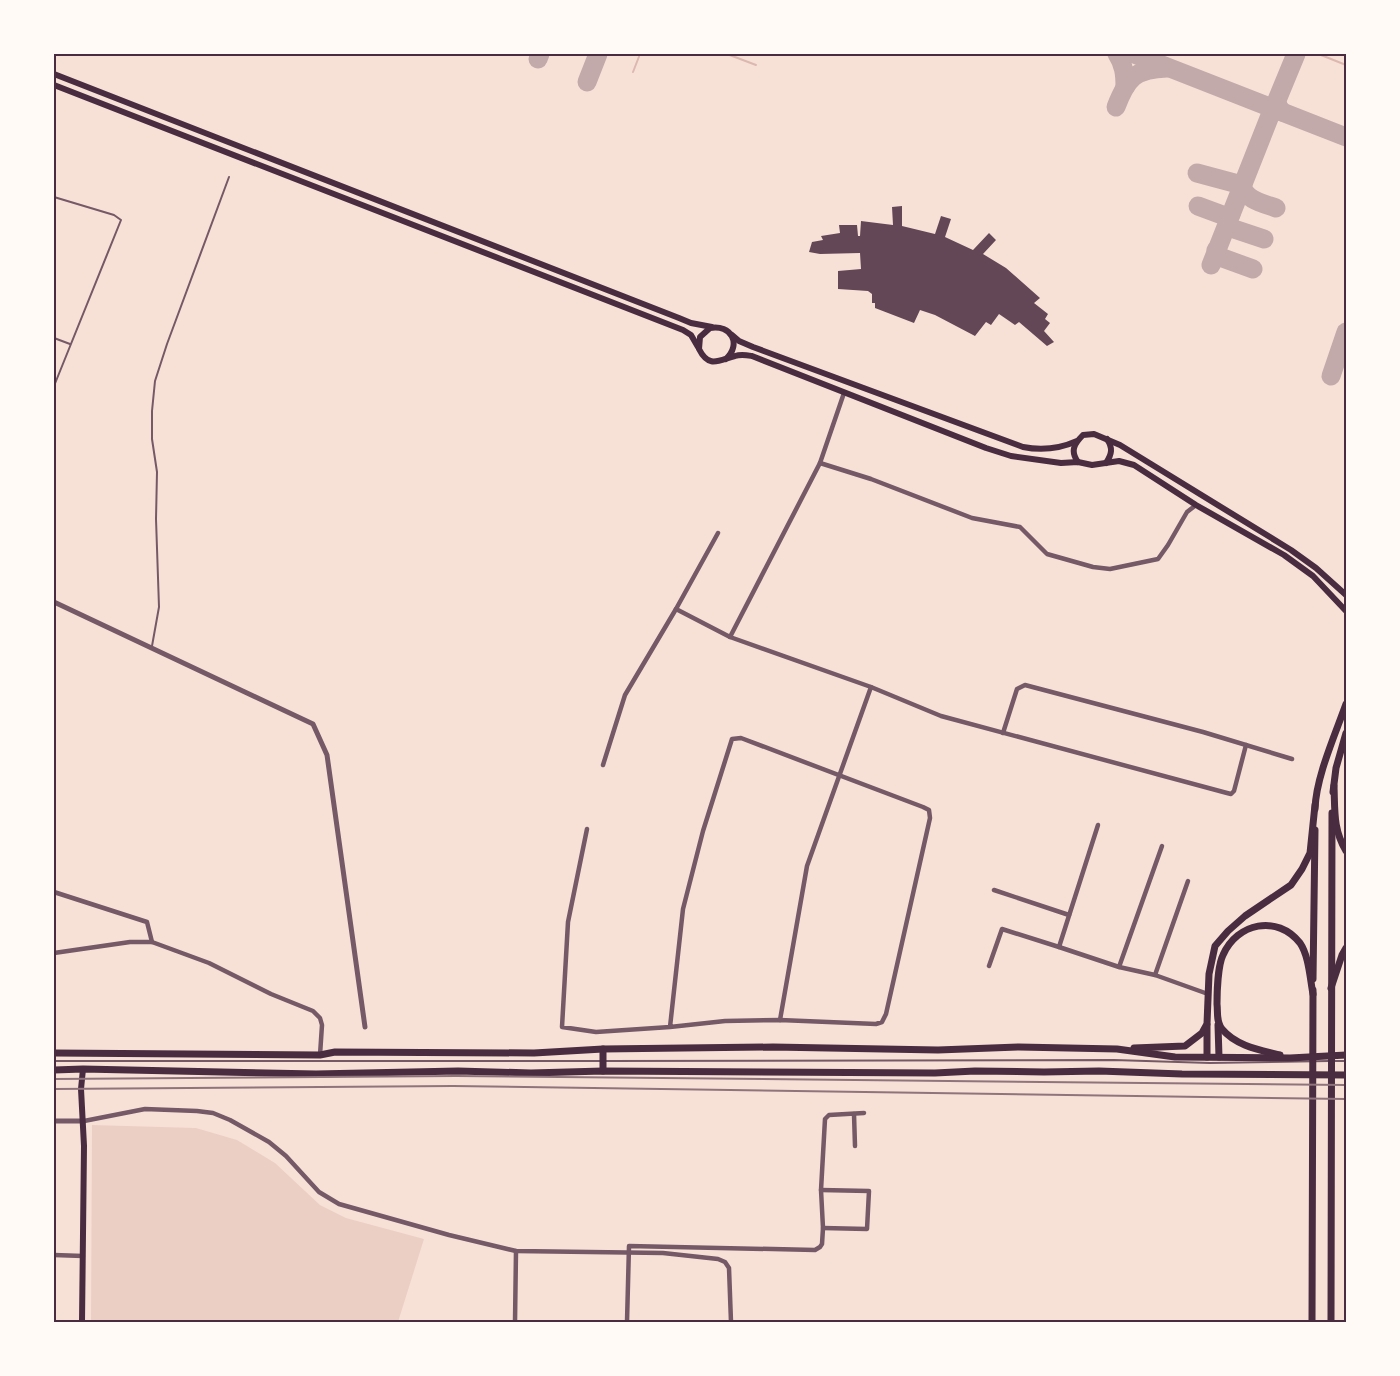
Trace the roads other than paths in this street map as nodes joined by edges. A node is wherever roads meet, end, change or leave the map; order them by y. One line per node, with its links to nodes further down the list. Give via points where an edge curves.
1 (54, 74): 5 (main road, via 685,320)
2 (54, 85): 9 (main road, via 683,330 691,335)
3 (229, 177): 25 (lane, via 154,382 152,439 157,472 158,607)
4 (54, 197): 8 (lane, via 121,220)
5 (716, 327): 6 (main road); 9 (main road, via 700,337)
6 (730, 334): 10 (main road, via 732,350); 14 (main road, via 753,347 1023,447 1053,449)
7 (54, 338): 8 (lane)
8 (71, 344): 11 (lane)
9 (699, 349): 10 (main road, via 707,359 720,362)
10 (726, 359): 12 (main road, via 737,355 752,356)
11 (54, 386)
12 (844, 393): 15 (main road, via 1011,456); 16 (street)
13 (1106, 438): 14 (main road, via 1083,435); 17 (main road, via 1112,449); 20 (main road, via 1291,550)
14 (1077, 441): 15 (main road, via 1073,456)
15 (1078, 462): 17 (main road)
16 (820, 463): 18 (street, via 972,518 1020,527 1047,554 1105,569 1158,559 1187,512); 24 (street)
17 (1106, 463): 18 (main road, via 1134,464)
18 (1196, 505): 23 (main road, via 1284,555 1313,576)
19 (718, 533): 22 (street)
20 (1346, 595)
21 (54, 602): 25 (street)
22 (676, 609): 24 (street); 32 (street, via 625,695)
23 (1346, 611)
24 (730, 637): 26 (street)
25 (151, 648): 57 (street, via 313,724 327,755)
26 (871, 687): 28 (street, via 941,716); 33 (street)
27 (1346, 704): 35 (main road, via 1328,753)
28 (1003, 733): 30 (street, via 1017,688 1025,684); 30 (street, via 1231,794)
29 (1346, 733): 34 (main road)
30 (1246, 745): 31 (street)
31 (1292, 759)
32 (603, 765)
33 (839, 775): 54 (street, via 808,866); 54 (street, via 929,810 930,818 886,1014 882,1022 876,1024); 58 (street, via 741,738 732,739 683,909)
34 (1334, 786): 39 (main road, via 1335,825); 51 (main road)
35 (1315, 805): 52 (main road, via 1310,853 1302,869 1291,885 1245,916 1216,946); 53 (main road)
36 (1098, 825): 43 (street)
37 (587, 830): 58 (street, via 568,922 562,1028 596,1032)
38 (1162, 846): 49 (street)
39 (1346, 852)
40 (1188, 881): 50 (street)
41 (994, 890): 43 (street)
42 (54, 892): 44 (street, via 147,922)
43 (1069, 916): 45 (street)
44 (152, 942): 47 (street); 62 (street, via 209,963 313,1011 322,1025)
45 (1058, 947): 48 (street, via 1002,929); 49 (street)
46 (1346, 948): 51 (main road)
47 (54, 953)
48 (989, 966)
49 (1119, 967): 50 (street)
50 (1155, 975): 52 (street)
51 (1331, 988): 90 (main road)
52 (1208, 994): 55 (main road)
53 (1313, 994): 56 (main road, via 1300,944 1287,931 1271,925 1251,928 1234,938 1222,955 1217,989); 89 (main road)
54 (780, 1020): 58 (street)
55 (1207, 1024): 60 (main road, via 1202,1033 1184,1046); 64 (main road)
56 (1218, 1024): 65 (main road); 66 (main road, via 1249,1047)
57 (365, 1027)
58 (670, 1027)
59 (604, 1049): 60 (main road); 62 (main road, via 534,1053 335,1052); 68 (main road)
60 (1117, 1049): 64 (main road, via 1176,1057)
61 (54, 1053): 62 (main road)
62 (320, 1055)
63 (1346, 1055): 66 (main road)
64 (1207, 1057): 65 (main road)
65 (1219, 1057): 66 (main road)
66 (1290, 1058)
67 (54, 1061): 68 (lane)
68 (603, 1061): 69 (lane); 72 (main road)
69 (1346, 1061)
70 (83, 1069): 71 (main road); 72 (main road, via 316,1074); 77 (main road)
71 (54, 1070)
72 (603, 1071): 73 (main road, via 935,1073 1099,1070)
73 (1346, 1075)
74 (854, 1114): 75 (street); 78 (street); 79 (street, via 829,1114 825,1119)
75 (864, 1114)
76 (54, 1121): 77 (street)
77 (84, 1121): 81 (street, via 145,1110 214,1114 270,1142 319,1192 339,1204); 84 (main road)
78 (855, 1146)
79 (821, 1190): 80 (street); 80 (street, via 869,1191 867,1229)
80 (823, 1228): 82 (street, via 822,1244 815,1250 629,1246)
81 (516, 1251): 82 (street); 86 (street)
82 (628, 1253): 87 (street); 88 (street, via 672,1254 725,1262 729,1268)
83 (54, 1255): 84 (street)
84 (83, 1256): 85 (main road)
85 (82, 1322)
86 (515, 1322)
87 (627, 1322)
88 (731, 1322)
89 (1312, 1322)
90 (1331, 1322)

